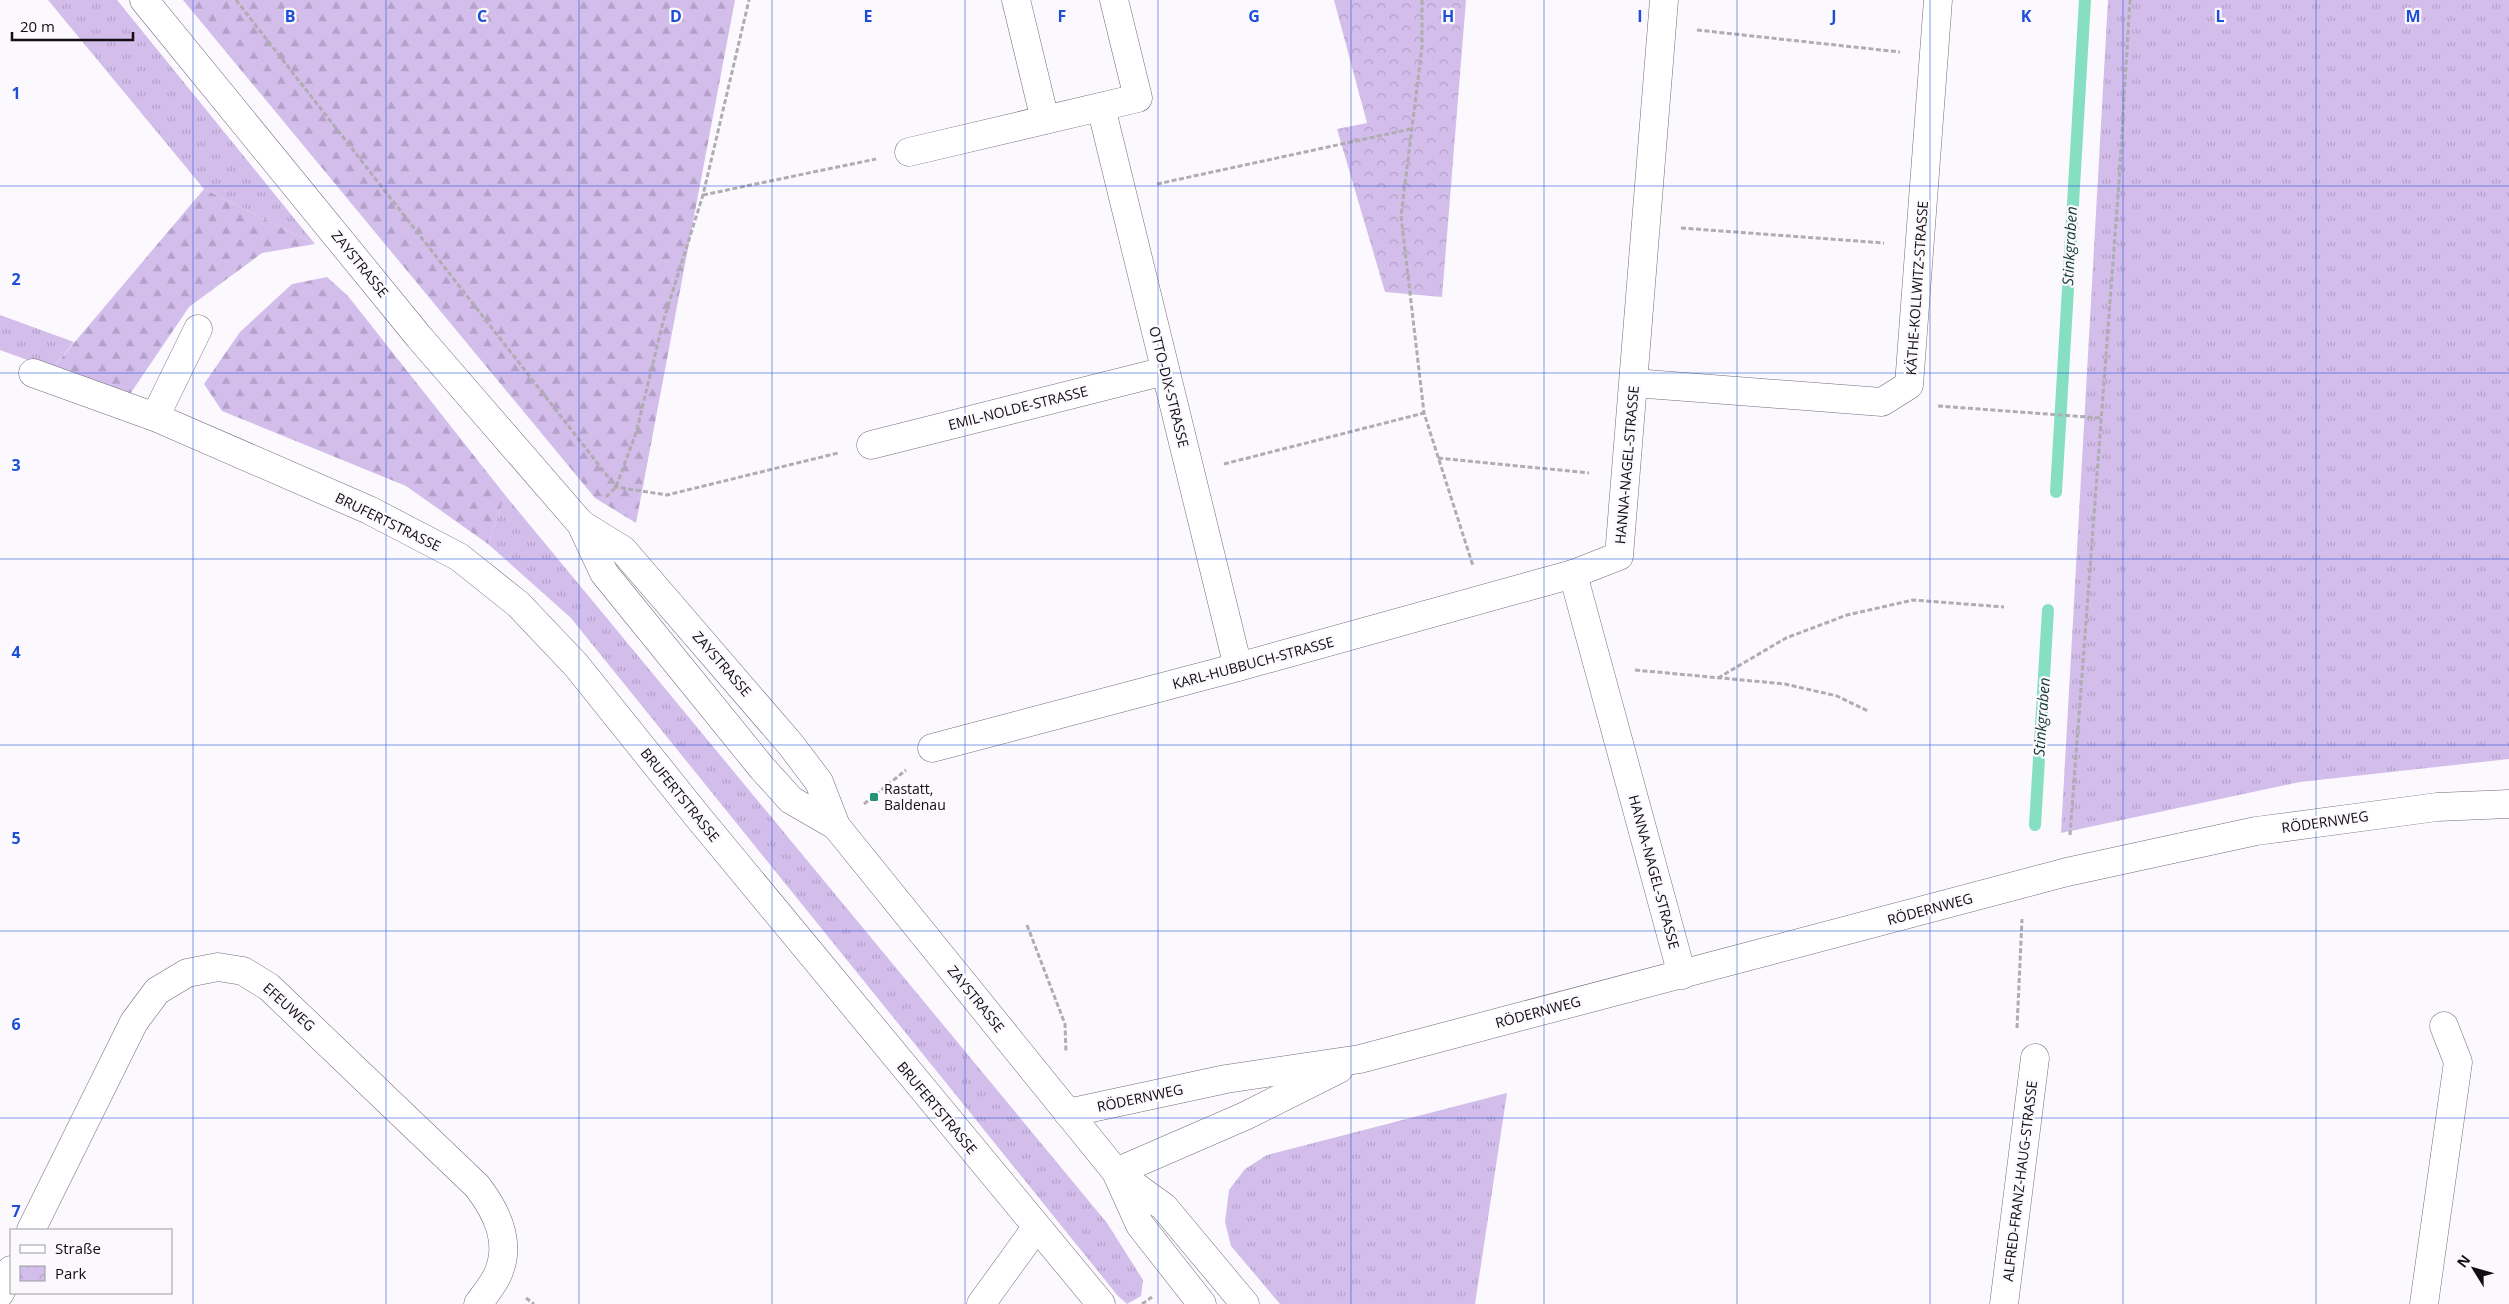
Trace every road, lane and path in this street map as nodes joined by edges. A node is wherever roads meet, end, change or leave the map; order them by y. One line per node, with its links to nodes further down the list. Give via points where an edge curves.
1 (144, 0): 32 (street, ZAYSTRASSE, via 419,337)
2 (236, 0): 31 (path)
3 (749, 0): 16 (path)
4 (1016, 0): 12 (street)
5 (1114, 0): 11 (street, via 1138,98)
6 (1422, 0): 13 (path, via 1422,47)
7 (1938, 0): 10 (street, KÄTHE-KOLLWITZ-STRASSE)
8 (2130, 0): 26 (path)
9 (1663, 13): 10 (path); 17 (street, HANNA-NAGEL-STRASSE)
10 (1934, 55): 18 (street, KÄTHE-KOLLWITZ-STRASSE)
11 (1101, 106): 12 (street); 15 (street, OTTO-DIX-STRASSE)
12 (1044, 120): 14 (street)
13 (1411, 129): 15 (path); 24 (path, via 1401,216)
14 (909, 152): 16 (path)
15 (1122, 192): 20 (street, OTTO-DIX-STRASSE)
16 (703, 195): 31 (path, via 663,322 636,433)
17 (1645, 226): 18 (path); 22 (street, HANNA-NAGEL-STRASSE)
18 (1920, 245): 23 (street, KÄTHE-KOLLWITZ-STRASSE, via 1910,385)
19 (198, 329): 25 (street)
20 (1165, 371): 27 (street, EMIL-NOLDE-STRASSE); 37 (street, OTTO-DIX-STRASSE)
21 (33, 373): 25 (street, BRUFERTSTRASSE)
22 (1634, 383): 23 (street); 30 (street, HANNA-NAGEL-STRASSE)
23 (1882, 402): 26 (path)
24 (1424, 413): 28 (path); 29 (path)
25 (155, 417): 53 (street, BRUFERTSTRASSE, via 369,510 459,557 518,604 576,665)
26 (2101, 418): 43 (path)
27 (871, 445): 31 (path, via 666,495)
28 (1438, 458): 30 (path); 34 (path)
29 (1232, 462)
30 (1626, 477): 33 (street, HANNA-NAGEL-STRASSE, via 1619,556)
31 (616, 487)
32 (581, 524): 42 (street, ZAYSTRASSE, via 604,573 762,768 791,800); 42 (street, ZAYSTRASSE, via 624,550 791,745 819,782)
33 (1573, 574): 34 (street, KARL-HUBBUCH-STRASSE); 36 (street, HANNA-NAGEL-STRASSE)
34 (1484, 599): 37 (street, KARL-HUBBUCH-STRASSE)
35 (2004, 607): 38 (path, via 1913,600 1847,615 1786,638)
36 (1599, 666): 38 (path); 46 (street, HANNA-NAGEL-STRASSE)
37 (1238, 667): 40 (street, KARL-HUBBUCH-STRASSE)
38 (1718, 678): 39 (path, via 1785,684 1837,696)
39 (1868, 711)
40 (932, 748): 42 (path)
41 (2509, 804): 43 (street, RÖDERNWEG, via 2437,807 2256,831)
42 (836, 826): 51 (street, ZAYSTRASSE)
43 (2067, 872): 44 (street, RÖDERNWEG)
44 (2024, 884): 46 (street, RÖDERNWEG); 48 (path, via 2017,1029)
45 (1026, 925): 50 (path, via 1065,1024)
46 (1682, 975): 49 (street, RÖDERNWEG)
47 (2444, 1026): 63 (street, via 2458,1062)
48 (2035, 1058): 62 (street, ALFRED-FRANZ-HAUG-STRASSE)
49 (1360, 1059): 51 (street, RÖDERNWEG, via 1226,1078); 52 (street, RÖDERNWEG, via 1245,1116)
50 (1066, 1060)
51 (1068, 1114): 52 (street, ZAYSTRASSE)
52 (1116, 1172): 60 (street, ZAYSTRASSE, via 1140,1225); 61 (street, ZAYSTRASSE, via 1164,1207)
53 (1036, 1228): 58 (street); 59 (street, BRUFERTSTRASSE)
54 (31, 1229): 57 (street, EFEUWEG, via 134,1022 157,991 187,973 226,968 243,971 269,987 493,1206 504,1250 496,1278)
55 (10, 1272): 56 (street)
56 (0, 1293)
57 (478, 1304)
58 (981, 1304)
59 (1101, 1304)
60 (1202, 1304)
61 (1245, 1304)
62 (2004, 1304)
63 (2424, 1304)

